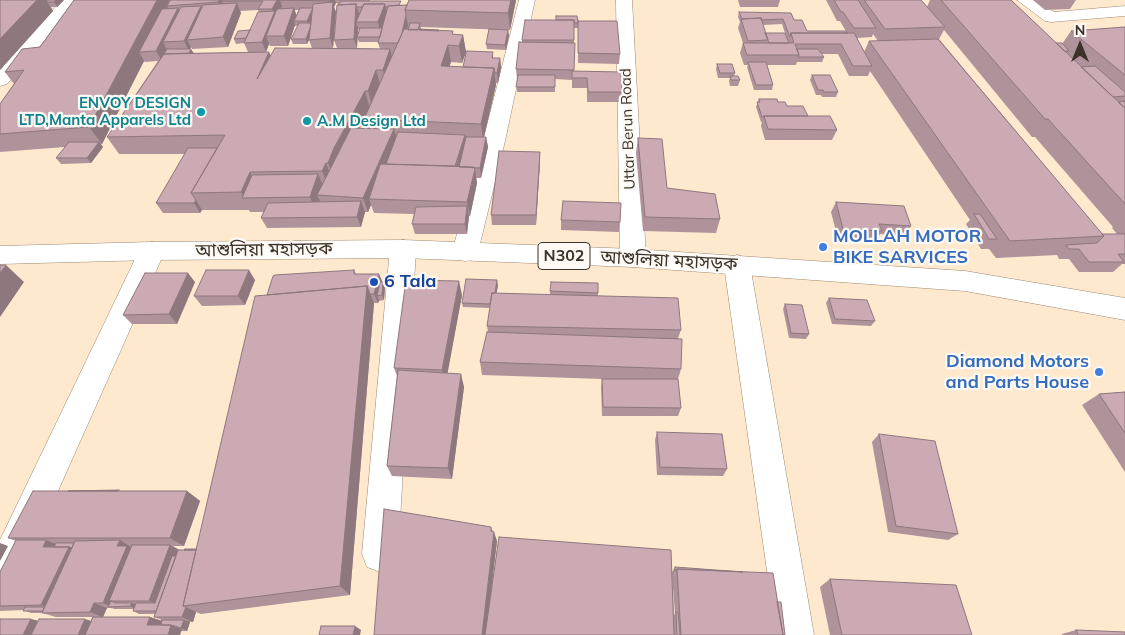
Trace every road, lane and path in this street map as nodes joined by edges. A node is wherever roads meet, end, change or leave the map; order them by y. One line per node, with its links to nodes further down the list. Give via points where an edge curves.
1 (71, 0): 6 (main road)
2 (526, 0): 9 (main road)
3 (624, 0): 11 (main road, Uttar Berun Road)
4 (1025, 0): 5 (main road, via 1051,16)
5 (1125, 11)
6 (0, 80)
7 (403, 249): 8 (main road, আশুলিয়া মহাসড়ক / N302); 9 (main road, আশুলিয়া মহাসড়ক / N302); 15 (main road)
8 (152, 251): 10 (main road, আশুলিয়া মহাসড়ক / N302); 14 (main road)
9 (465, 252): 11 (main road, আশুলিয়া মহাসড়ক / N302)
10 (0, 255)
11 (633, 258): 12 (main road, আশুলিয়া মহাসড়ক / N302)
12 (737, 265): 13 (main road, আশুলিয়া মহাসড়ক / N302, via 965,281); 16 (main road)
13 (1125, 309)
14 (0, 579)
15 (378, 586)
16 (795, 635)

